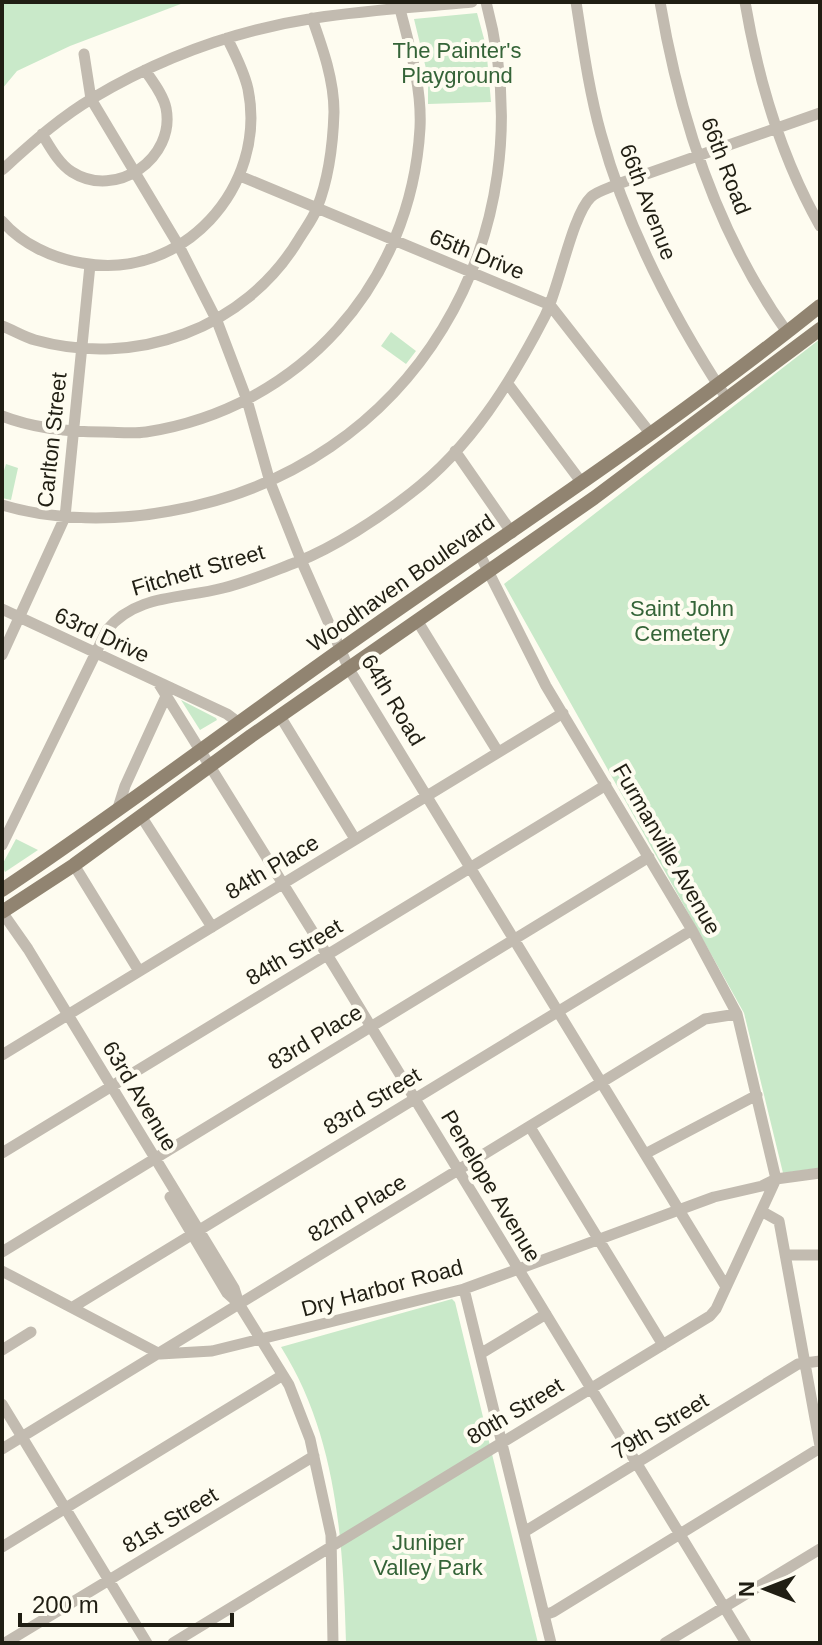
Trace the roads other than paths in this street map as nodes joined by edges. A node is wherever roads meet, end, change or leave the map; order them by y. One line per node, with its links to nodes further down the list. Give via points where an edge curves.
1 (472, 2): 7 (street)
2 (486, 2): 27 (street, via 499,62 500,159 490,217)
3 (576, 2): 20 (street, 66th Avenue, via 589,85)
4 (660, 2): 16 (street, 66th Road, via 672,71)
5 (745, 2): 14 (street, via 753,52)
6 (354, 8): 7 (street); 8 (street)
7 (400, 9): 24 (street, via 419,94 420,128 413,179)
8 (312, 18): 9 (street); 21 (street, via 328,64 334,109 331,154)
9 (227, 38): 11 (street); 19 (street, via 248,90 250,130)
10 (84, 54): 12 (street, 64th Road)
11 (145, 70): 12 (street); 18 (street, via 166,107 166,131 155,156)
12 (91, 99): 15 (street); 18 (street, 64th Road)
13 (820, 113): 14 (street, Fitchett Street)
14 (776, 128): 16 (street, Fitchett Street); 23 (street)
15 (42, 134): 17 (street); 18 (street, via 60,161 83,177 108,180)
16 (697, 156): 20 (street, Fitchett Street); 33 (street, 66th Road, via 738,252)
17 (2, 170)
18 (137, 173): 25 (street, 64th Road)
19 (240, 176): 21 (street, 65th Drive); 25 (street, via 211,220)
20 (618, 184): 28 (street, Fitchett Street, via 591,197 580,215); 36 (street, 66th Avenue, via 652,269)
21 (317, 209): 24 (street, 65th Drive); 30 (street, via 287,259)
22 (2, 221): 26 (street, via 40,251)
23 (820, 226)
24 (395, 241): 27 (street, 65th Drive); 38 (street, via 372,283 318,352)
25 (179, 246): 26 (street, via 154,258); 30 (street, 64th Road)
26 (90, 265): 34 (street, Carlton Street)
27 (472, 274): 28 (street, 65th Drive); 43 (street, via 453,313 406,380 314,459)
28 (550, 305): 35 (street, Fitchett Street); 41 (street)
29 (820, 306): 33 (main road, Woodhaven Boulevard)
30 (217, 321): 34 (street, via 168,342 126,349); 38 (street, 64th Road)
31 (2, 326): 34 (street, via 34,340)
32 (820, 329): 37 (main road, Woodhaven Boulevard)
33 (787, 332): 36 (main road, Woodhaven Boulevard)
34 (82, 348): 40 (street, Carlton Street)
35 (508, 384): 42 (street, Fitchett Street); 44 (street)
36 (718, 385): 37 (street, 66th Avenue); 41 (main road, Woodhaven Boulevard)
37 (727, 399): 50 (main road, Woodhaven Boulevard)
38 (247, 400): 40 (street, via 144,432); 43 (street, 64th Road)
39 (2, 416): 40 (street)
40 (74, 432): 46 (street, Carlton Street)
41 (650, 433): 44 (main road, Woodhaven Boulevard)
42 (455, 451): 47 (street); 49 (street, Fitchett Street, via 413,492)
43 (270, 482): 46 (street, via 202,505 143,517); 49 (street, 64th Road)
44 (582, 483): 47 (main road, Woodhaven Boulevard)
45 (2, 505): 46 (street)
46 (65, 517): 52 (street, Carlton Street)
47 (512, 533): 48 (main road, Woodhaven Boulevard)
48 (480, 555): 50 (street, Furmanville Avenue); 54 (main road, Woodhaven Boulevard)
49 (301, 560): 54 (street, 64th Road); 55 (street, Fitchett Street, via 225,588 155,599 132,609 107,630)
50 (490, 572): 53 (main road, Woodhaven Boulevard); 60 (street, Furmanville Avenue)
51 (2, 609): 52 (street, 63rd Drive)
52 (20, 617): 55 (street, 63rd Drive); 56 (street, Carlton Street)
53 (418, 622): 57 (main road, Woodhaven Boulevard); 64 (street)
54 (340, 650): 57 (street, 64th Road); 62 (main road, Woodhaven Boulevard)
55 (96, 654): 58 (street, 63rd Drive); 71 (street, Fitchett Street)
56 (2, 655)
57 (349, 669): 61 (main road, Woodhaven Boulevard); 67 (street, 64th Road)
58 (159, 684): 59 (street, 63rd Drive); 62 (street)
59 (167, 694): 63 (street, 63rd Drive); 68 (street)
60 (563, 713): 64 (street, 84th Place); 66 (street, Furmanville Avenue)
61 (280, 716): 65 (main road, Woodhaven Boulevard); 70 (street)
62 (239, 723): 63 (main road, Woodhaven Boulevard)
63 (201, 749): 65 (street, Penelope Avenue); 68 (main road, Woodhaven Boulevard)
64 (498, 752): 67 (street, 84th Place)
65 (210, 766): 69 (main road, Woodhaven Boulevard); 75 (street, Penelope Avenue)
66 (606, 785): 72 (street, Furmanville Avenue); 74 (street, 84th Street)
67 (427, 795): 70 (street, 84th Place); 74 (street, 64th Road)
68 (117, 811): 76 (main road, Woodhaven Boulevard)
69 (141, 816): 73 (main road, Woodhaven Boulevard); 78 (street)
70 (355, 839): 75 (street, 84th Place)
71 (2, 845)
72 (649, 857): 79 (street, Furmanville Avenue); 80 (street, 83rd Place)
73 (74, 865): 77 (main road, Woodhaven Boulevard); 82 (street)
74 (471, 867): 80 (street, 64th Road); 81 (street, 84th Street)
75 (283, 883): 78 (street, 84th Place); 81 (street, Penelope Avenue)
76 (2, 890)
77 (2, 912): 85 (street, 63rd Avenue)
78 (212, 927): 82 (street, 84th Place)
79 (692, 930): 83 (street, 83rd Street); 84 (street, Furmanville Avenue)
80 (514, 939): 83 (street, 64th Road); 86 (street, 83rd Place)
81 (327, 955): 86 (street, Penelope Avenue); 89 (street, 84th Street)
82 (139, 971): 85 (street, 84th Place)
83 (558, 1011): 88 (street, 64th Road); 91 (street, 83rd Street)
84 (737, 1014): 88 (street, 82nd Place, via 705,1019); 90 (street, Furmanville Avenue)
85 (64, 1016): 87 (street, 84th Place); 89 (street, 63rd Avenue)
86 (371, 1027): 91 (street, Penelope Avenue); 95 (street, 83rd Place)
87 (2, 1055)
88 (602, 1083): 92 (street, 82nd Place); 94 (street, 64th Road)
89 (108, 1088): 93 (street, 84th Street); 95 (street, 63rd Avenue)
90 (757, 1095): 94 (street); 98 (street, Furmanville Avenue)
91 (414, 1099): 96 (street, Penelope Avenue); 101 (street, 83rd Street)
92 (530, 1127): 96 (street, 82nd Place); 102 (street)
93 (2, 1153)
94 (645, 1154): 99 (street, 64th Road)
95 (152, 1160): 101 (street, 63rd Avenue); 103 (street, 83rd Place)
96 (458, 1170): 106 (street, Penelope Avenue); 110 (street, 82nd Place)
97 (820, 1173): 98 (street)
98 (776, 1179): 99 (street, Dry Harbor Road); 100 (street, 80th Street)
99 (679, 1210): 102 (street, Dry Harbor Road); 108 (street, 64th Road)
100 (763, 1212): 104 (street, via 779,1221); 108 (street, 80th Street)
101 (196, 1232): 110 (street, 63rd Avenue, via 227,1293); 111 (street, 83rd Street)
102 (598, 1239): 106 (street, Dry Harbor Road); 115 (street)
103 (2, 1252)
104 (786, 1255): 105 (street); 120 (street)
105 (820, 1255)
106 (518, 1269): 109 (street, Dry Harbor Road); 112 (street, Penelope Avenue)
107 (2, 1271): 111 (street)
108 (726, 1287): 115 (street, 80th Street, via 715,1312)
109 (464, 1289): 114 (street, Dry Harbor Road); 118 (street)
110 (239, 1304): 114 (street, 63rd Avenue); 117 (street, 82nd Place)
111 (73, 1307): 117 (street)
112 (546, 1314): 118 (street); 122 (street, Penelope Avenue)
113 (31, 1332): 116 (street)
114 (261, 1340): 117 (street, Dry Harbor Road, via 212,1351); 121 (street, 63rd Avenue)
115 (663, 1345): 122 (street, 80th Street)
116 (2, 1350)
117 (160, 1354): 124 (street, 82nd Place)
118 (480, 1354): 125 (street)
119 (820, 1361): 120 (street, 79th Street)
120 (805, 1362): 126 (street); 129 (street, 79th Street)
121 (283, 1375): 128 (street, 63rd Avenue); 130 (street)
122 (591, 1389): 125 (street, 80th Street); 129 (street, Penelope Avenue)
123 (2, 1404): 124 (street)
124 (22, 1436): 127 (street, 82nd Place); 130 (street)
125 (502, 1443): 131 (street); 134 (street, 80th Street)
126 (820, 1447): 132 (street)
127 (2, 1449)
128 (314, 1456): 134 (street, 63rd Avenue); 136 (street, 81st Street)
129 (637, 1463): 131 (street, 79th Street); 132 (street, Penelope Avenue)
130 (65, 1509): 133 (street); 136 (street)
131 (524, 1532): 138 (street)
132 (680, 1535): 137 (street, Penelope Avenue); 138 (street)
133 (2, 1547)
134 (331, 1547): 141 (street, 80th Street); 142 (street, 63rd Avenue)
135 (820, 1549): 137 (street)
136 (108, 1580): 139 (street, 81st Street); 140 (street)
137 (724, 1607): 144 (street); 145 (street, Penelope Avenue)
138 (544, 1615): 143 (street)
139 (5, 1643)
140 (147, 1643)
141 (173, 1643)
142 (333, 1643)
143 (551, 1643)
144 (665, 1643)
145 (746, 1643)

